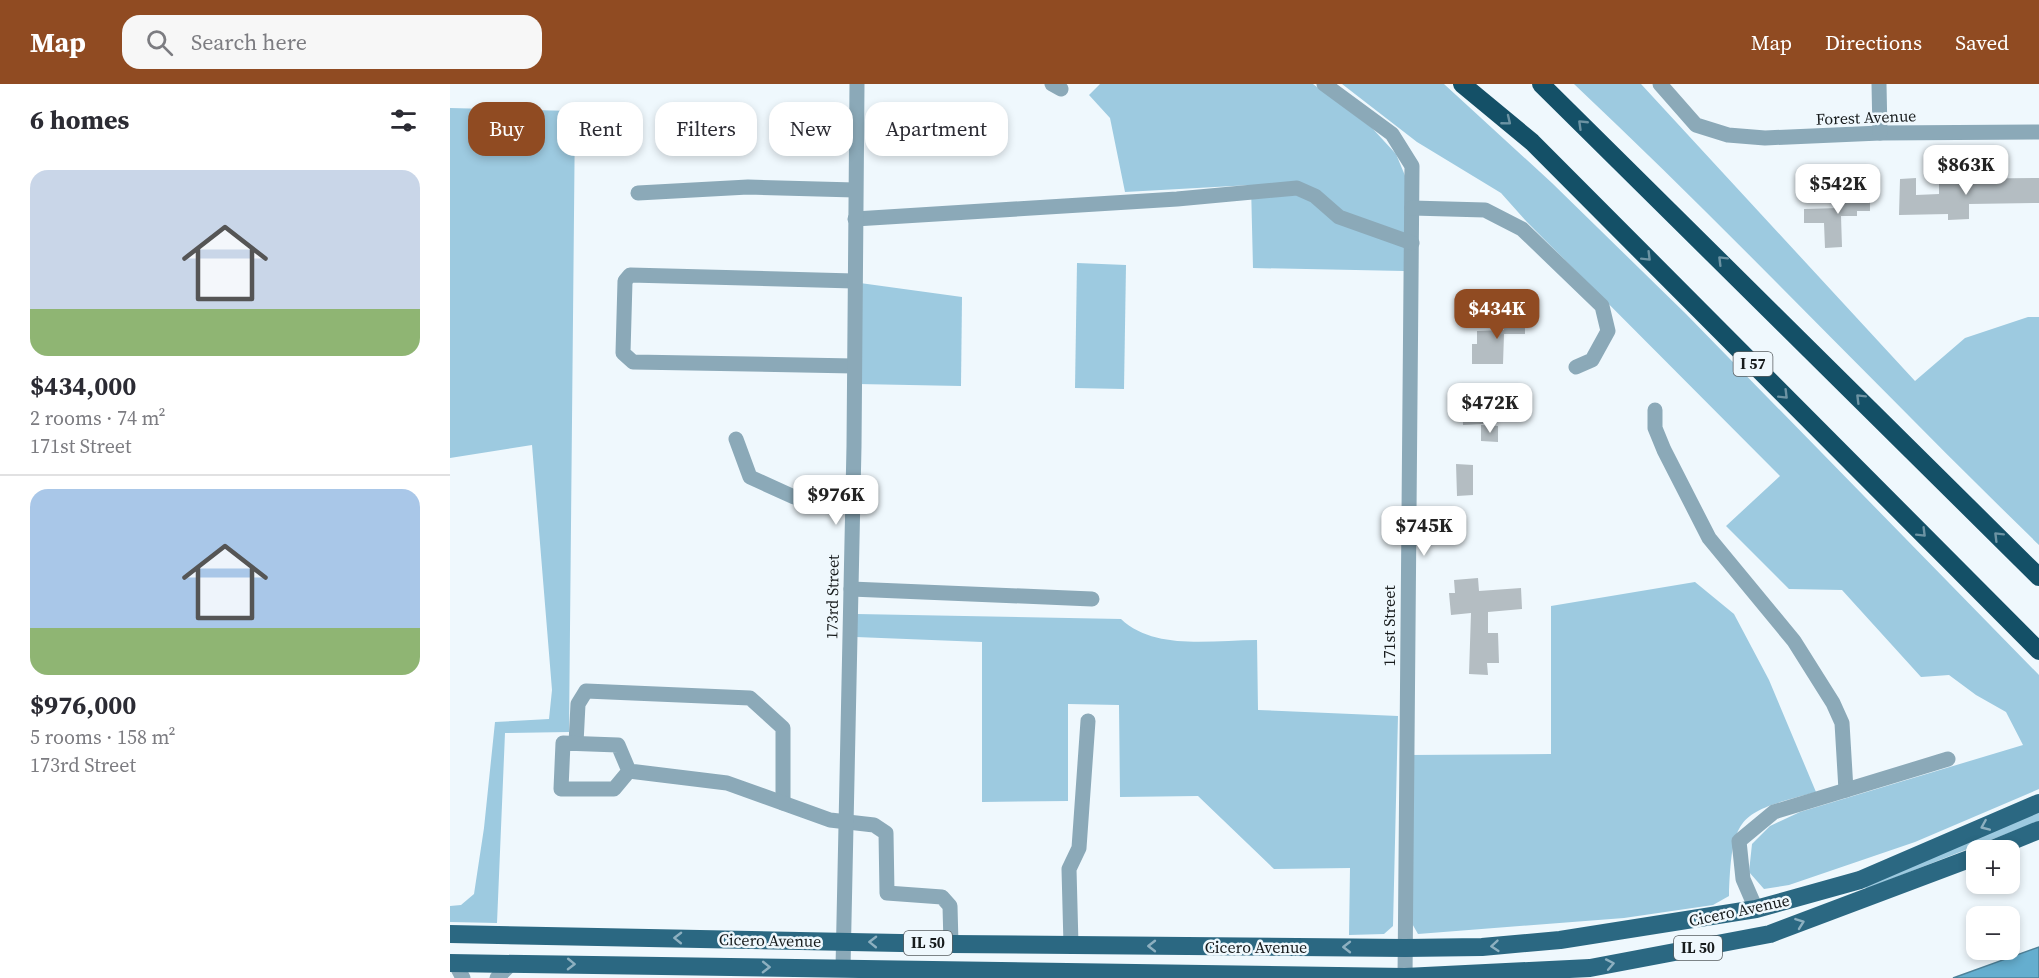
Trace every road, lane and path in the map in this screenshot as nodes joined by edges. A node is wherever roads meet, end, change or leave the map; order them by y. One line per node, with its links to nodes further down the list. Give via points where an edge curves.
1 (857, 84): 9 (street, 173rd Street)
2 (1324, 84): 11 (street, 171st Street, via 1392,134 1412,166)
3 (1462, 84): 23 (highway, I 57, one-way to 23, via 1540,150)
4 (1541, 84): 20 (highway, one-way to 4)
5 (1660, 84): 8 (street, Forest Avenue, via 1696,125 1728,135 1765,138)
6 (1879, 84): 8 (street)
7 (2039, 132): 8 (street, Forest Avenue)
8 (1880, 133)
9 (855, 190): 10 (street, via 748,187); 12 (street, 173rd Street)
10 (638, 193)
11 (1412, 208): 13 (street, 171st Street); 16 (street, via 1485,210 1522,229 1602,306 1608,332 1593,360)
12 (855, 219): 13 (street, via 1297,188 1315,196 1339,217); 14 (street, 173rd Street)
13 (1412, 243): 41 (street, 171st Street)
14 (854, 281): 15 (street, 173rd Street); 15 (street, via 630,275 625,281 623,352 633,362)
15 (854, 366): 19 (street, 173rd Street)
16 (1576, 367)
17 (1655, 410): 28 (street, via 1655,428 1664,450 1709,538 1794,641 1833,703 1842,723)
18 (736, 439): 19 (street, via 750,477 794,497)
19 (853, 497): 21 (street, 173rd Street)
20 (2039, 577)
21 (851, 589): 22 (street); 31 (street, 173rd Street)
22 (1092, 599)
23 (2039, 651)
24 (1088, 721): 40 (street, via 1079,848 1069,869)
25 (576, 743): 27 (street, via 618,745); 27 (street, via 563,742 561,789 614,789); 29 (street, via 578,704 586,691 750,698 783,728)
26 (1948, 759): 28 (street)
27 (629, 771): 29 (street, via 727,783)
28 (1846, 790): 35 (street, via 1774,812 1739,842 1743,879)
29 (783, 803): 31 (street)
30 (2039, 803): 35 (main road, Cicero Avenue / IL 50, one-way to 35, via 1860,880)
31 (844, 821): 38 (street, 173rd Street); 39 (street, via 874,825 886,833 887,893 942,897 950,906)
32 (2039, 830): 33 (main road)
33 (2014, 840)
34 (1966, 860): 47 (main road, Cicero Avenue / IL 50, one-way to 34, via 1590,968 1770,934)
35 (1756, 909): 41 (main road, Cicero Avenue / IL 50, one-way to 41, via 1560,940)
36 (450, 934): 37 (main road, Cicero Avenue / IL 50)
37 (548, 936): 38 (main road, Cicero Avenue / IL 50, one-way to 37); 43 (main road)
38 (843, 941): 39 (main road, Cicero Avenue / IL 50, one-way to 38); 45 (street, 173rd Street)
39 (951, 944): 40 (main road, Cicero Avenue / IL 50)
40 (1071, 945): 41 (main road, Cicero Avenue / IL 50, one-way to 40)
41 (1406, 948): 47 (street, 171st Street)
42 (512, 963): 43 (main road, Cicero Avenue / IL 50); 44 (main road, Cicero Avenue / IL 50); 46 (street)
43 (548, 964): 45 (main road, Cicero Avenue / IL 50, one-way to 45)
44 (456, 968)
45 (843, 968): 47 (main road, Cicero Avenue / IL 50)
46 (497, 978)
47 (1405, 978)

